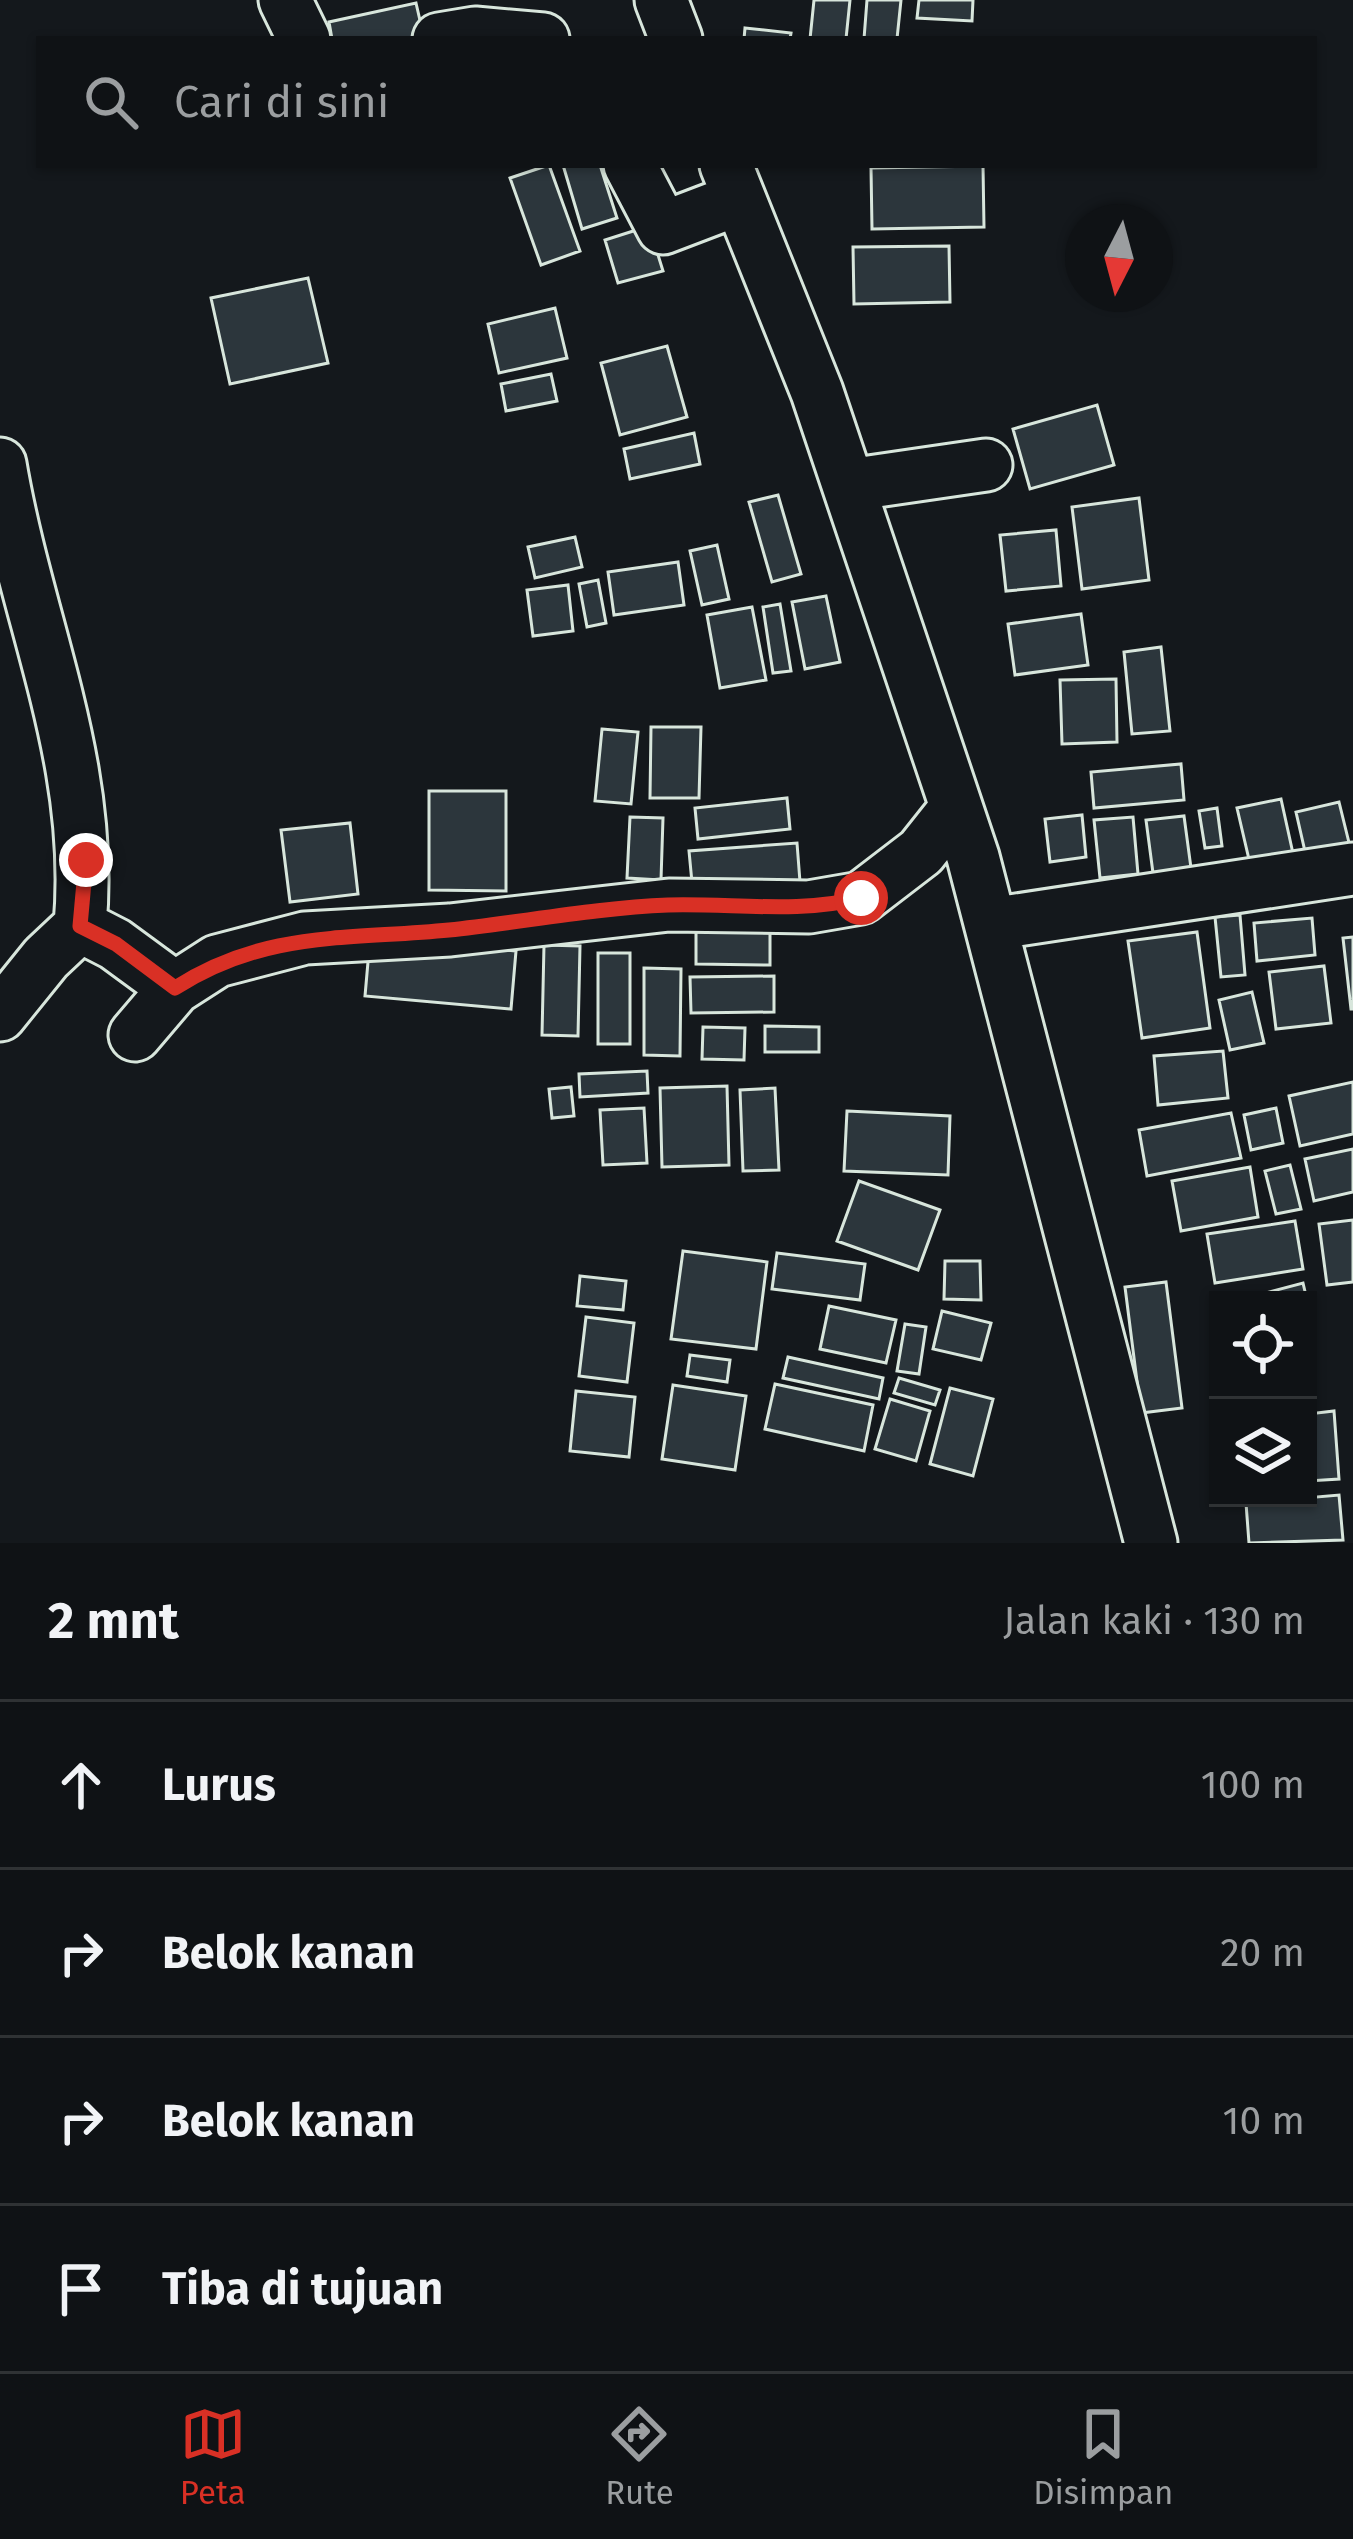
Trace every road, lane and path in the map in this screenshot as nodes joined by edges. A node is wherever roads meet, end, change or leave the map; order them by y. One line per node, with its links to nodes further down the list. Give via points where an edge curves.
1 (285, 0): 3 (street)
2 (661, 0): 6 (street)
3 (303, 36)
4 (458, 36): 5 (street)
5 (510, 36)
6 (675, 36)
7 (632, 168): 8 (street, via 663,228)
8 (730, 190): 11 (street)
9 (0, 464): 15 (street, via 74,760 86,860)
10 (986, 465): 11 (street)
11 (849, 485): 12 (street)
12 (956, 808): 14 (street); 16 (street, via 922,852 861,898 808,907 669,905 305,938 217,961)
13 (1353, 869): 14 (street)
14 (991, 924): 19 (street)
15 (80, 926): 16 (street); 17 (street)
16 (175, 988): 18 (street)
17 (0, 1015)
18 (135, 1035)
19 (1151, 1543)

